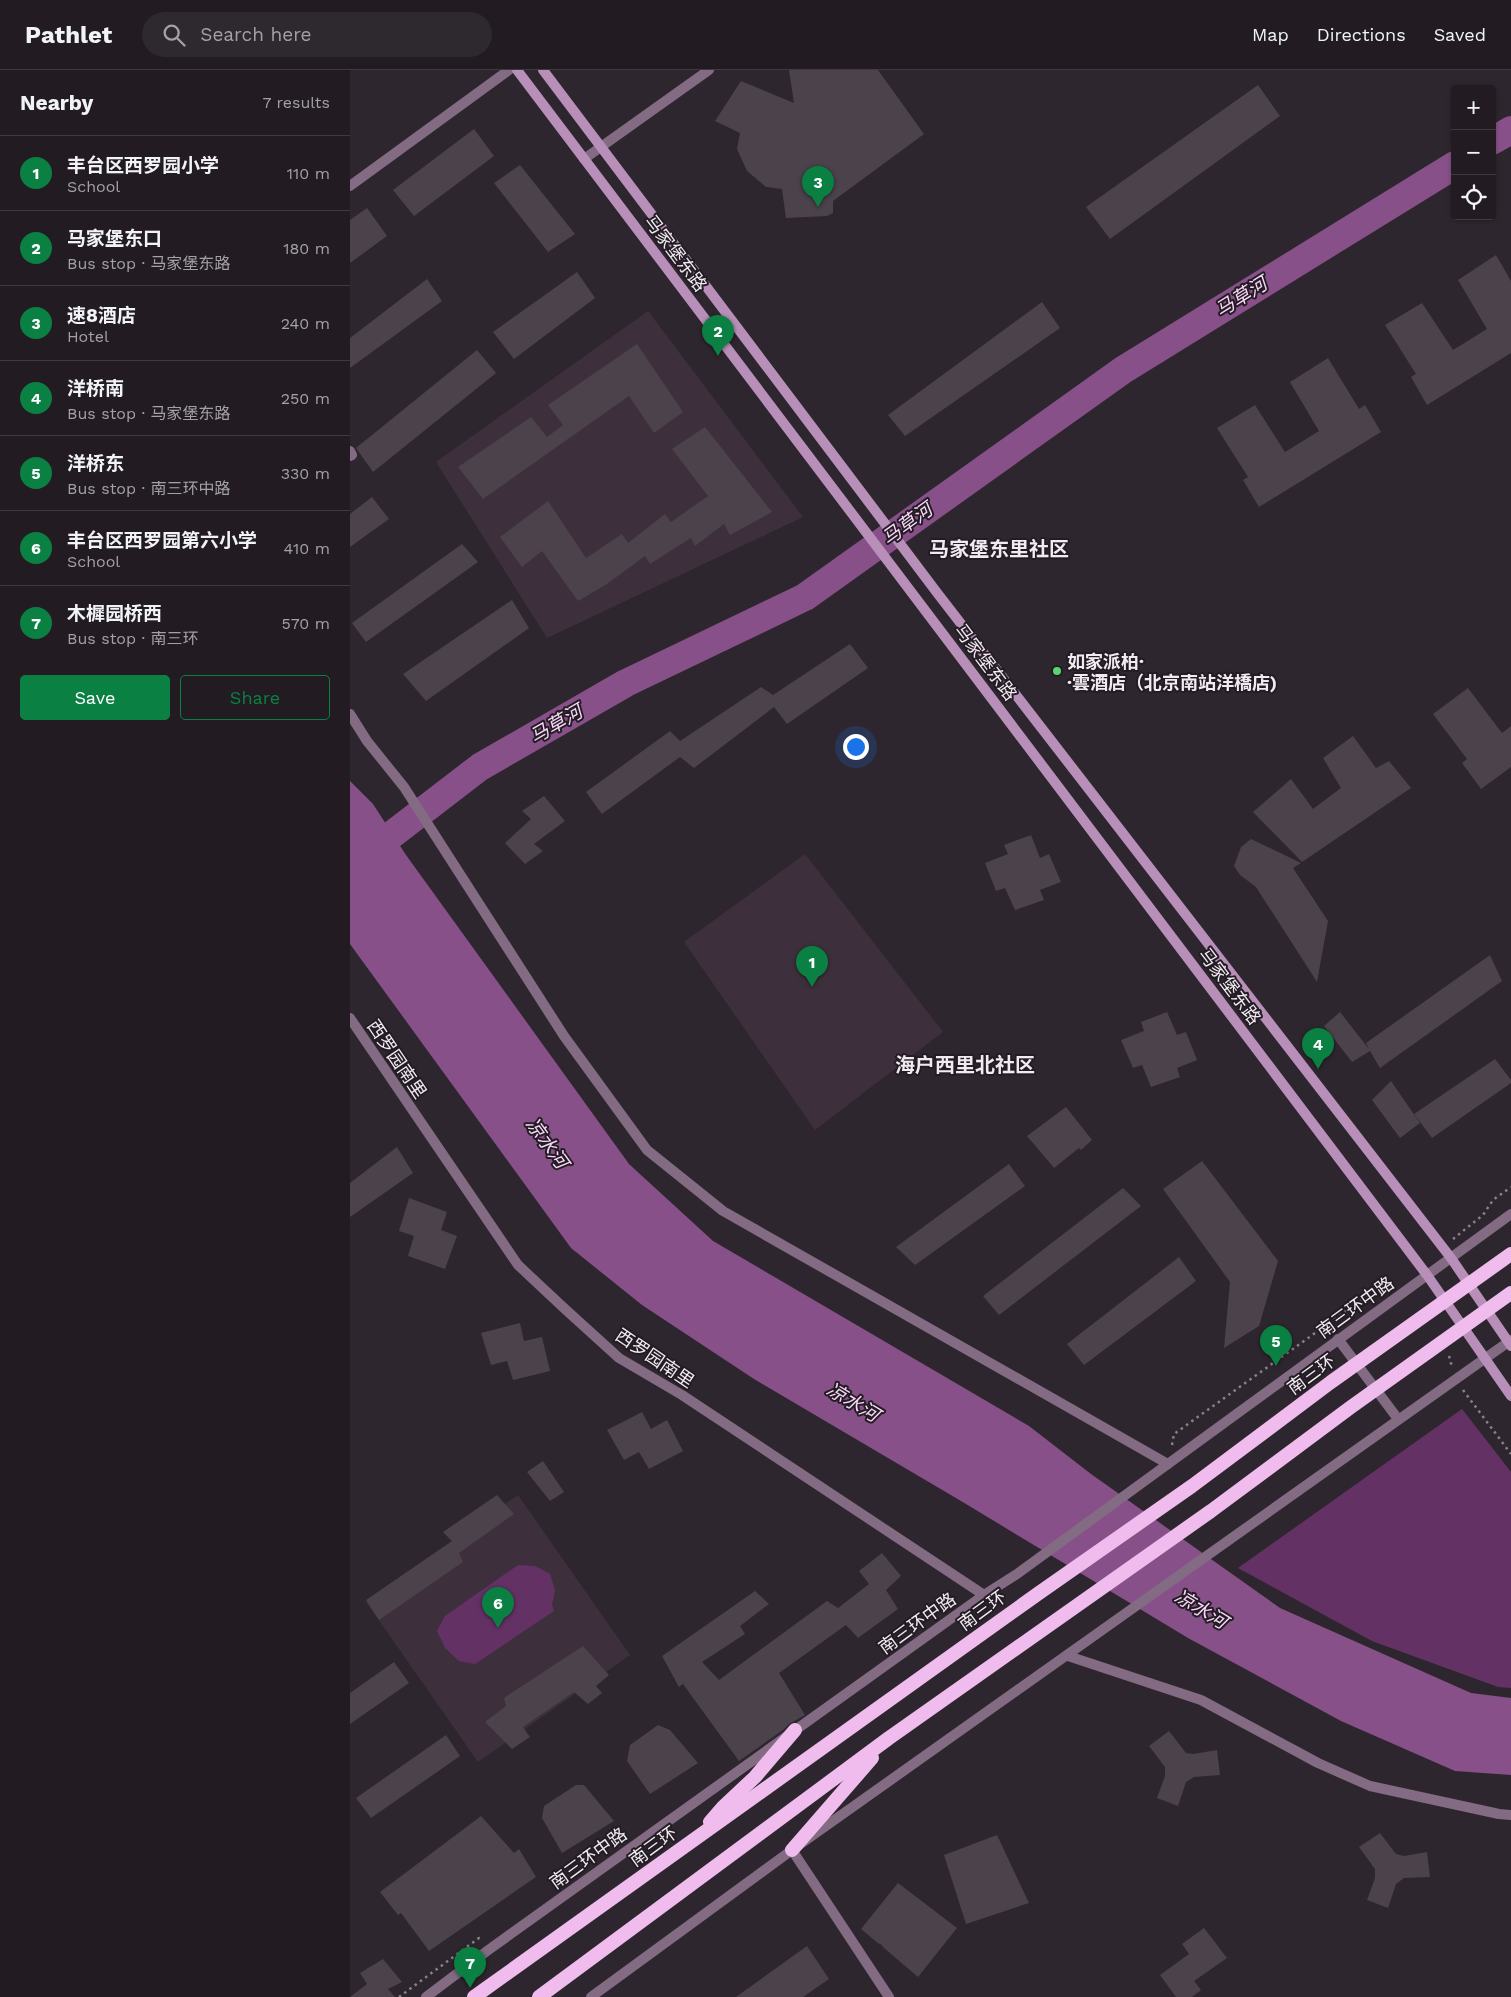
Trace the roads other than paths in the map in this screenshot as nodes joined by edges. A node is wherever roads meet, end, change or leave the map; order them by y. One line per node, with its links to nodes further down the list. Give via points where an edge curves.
1 (509, 70): 7 (street)
2 (517, 70): 6 (main road, 马家堡东路)
3 (543, 70): 5 (main road, 马家堡东路)
4 (709, 70): 5 (street)
5 (600, 147): 6 (street); 14 (main road, 马家堡东路, via 938,594)
6 (584, 159): 15 (main road, 马家堡东路)
7 (350, 186)
8 (350, 451): 9 (street)
9 (350, 456)
10 (350, 714): 22 (street, via 404,787 564,1036 647,1150 724,1211)
11 (350, 1018): 23 (street, 西罗园南里, via 518,1264 565,1310 619,1358 682,1395)
12 (1511, 1214): 14 (street, 南三环中路)
13 (1511, 1254): 28 (highway, 南三环, via 1192,1486)
14 (1451, 1258): 15 (street, 南三环中路); 18 (main road, 马家堡东路)
15 (1427, 1275): 17 (street, 南三环中路); 19 (main road, 马家堡东路)
16 (1511, 1293): 26 (highway, via 1211,1511)
17 (1338, 1339): 21 (street); 22 (street, 南三环中路)
18 (1510, 1343): 19 (street)
19 (1485, 1359): 20 (main road, 马家堡东路); 21 (street)
20 (1511, 1396)
21 (1398, 1420): 24 (street)
22 (1168, 1464): 23 (street, 南三环中路)
23 (984, 1595): 25 (street, 南三环中路)
24 (1068, 1656): 27 (street, via 1201,1700 1318,1763 1370,1786); 29 (street)
25 (795, 1730): 28 (highway); 30 (street, 南三环中路)
26 (889, 1738): 29 (highway); 32 (highway)
27 (1511, 1815)
28 (699, 1836): 31 (highway, 南三环)
29 (792, 1850): 33 (street); 34 (street)
30 (426, 1997)
31 (474, 1997)
32 (539, 1997)
33 (591, 1997)
34 (889, 1997)

